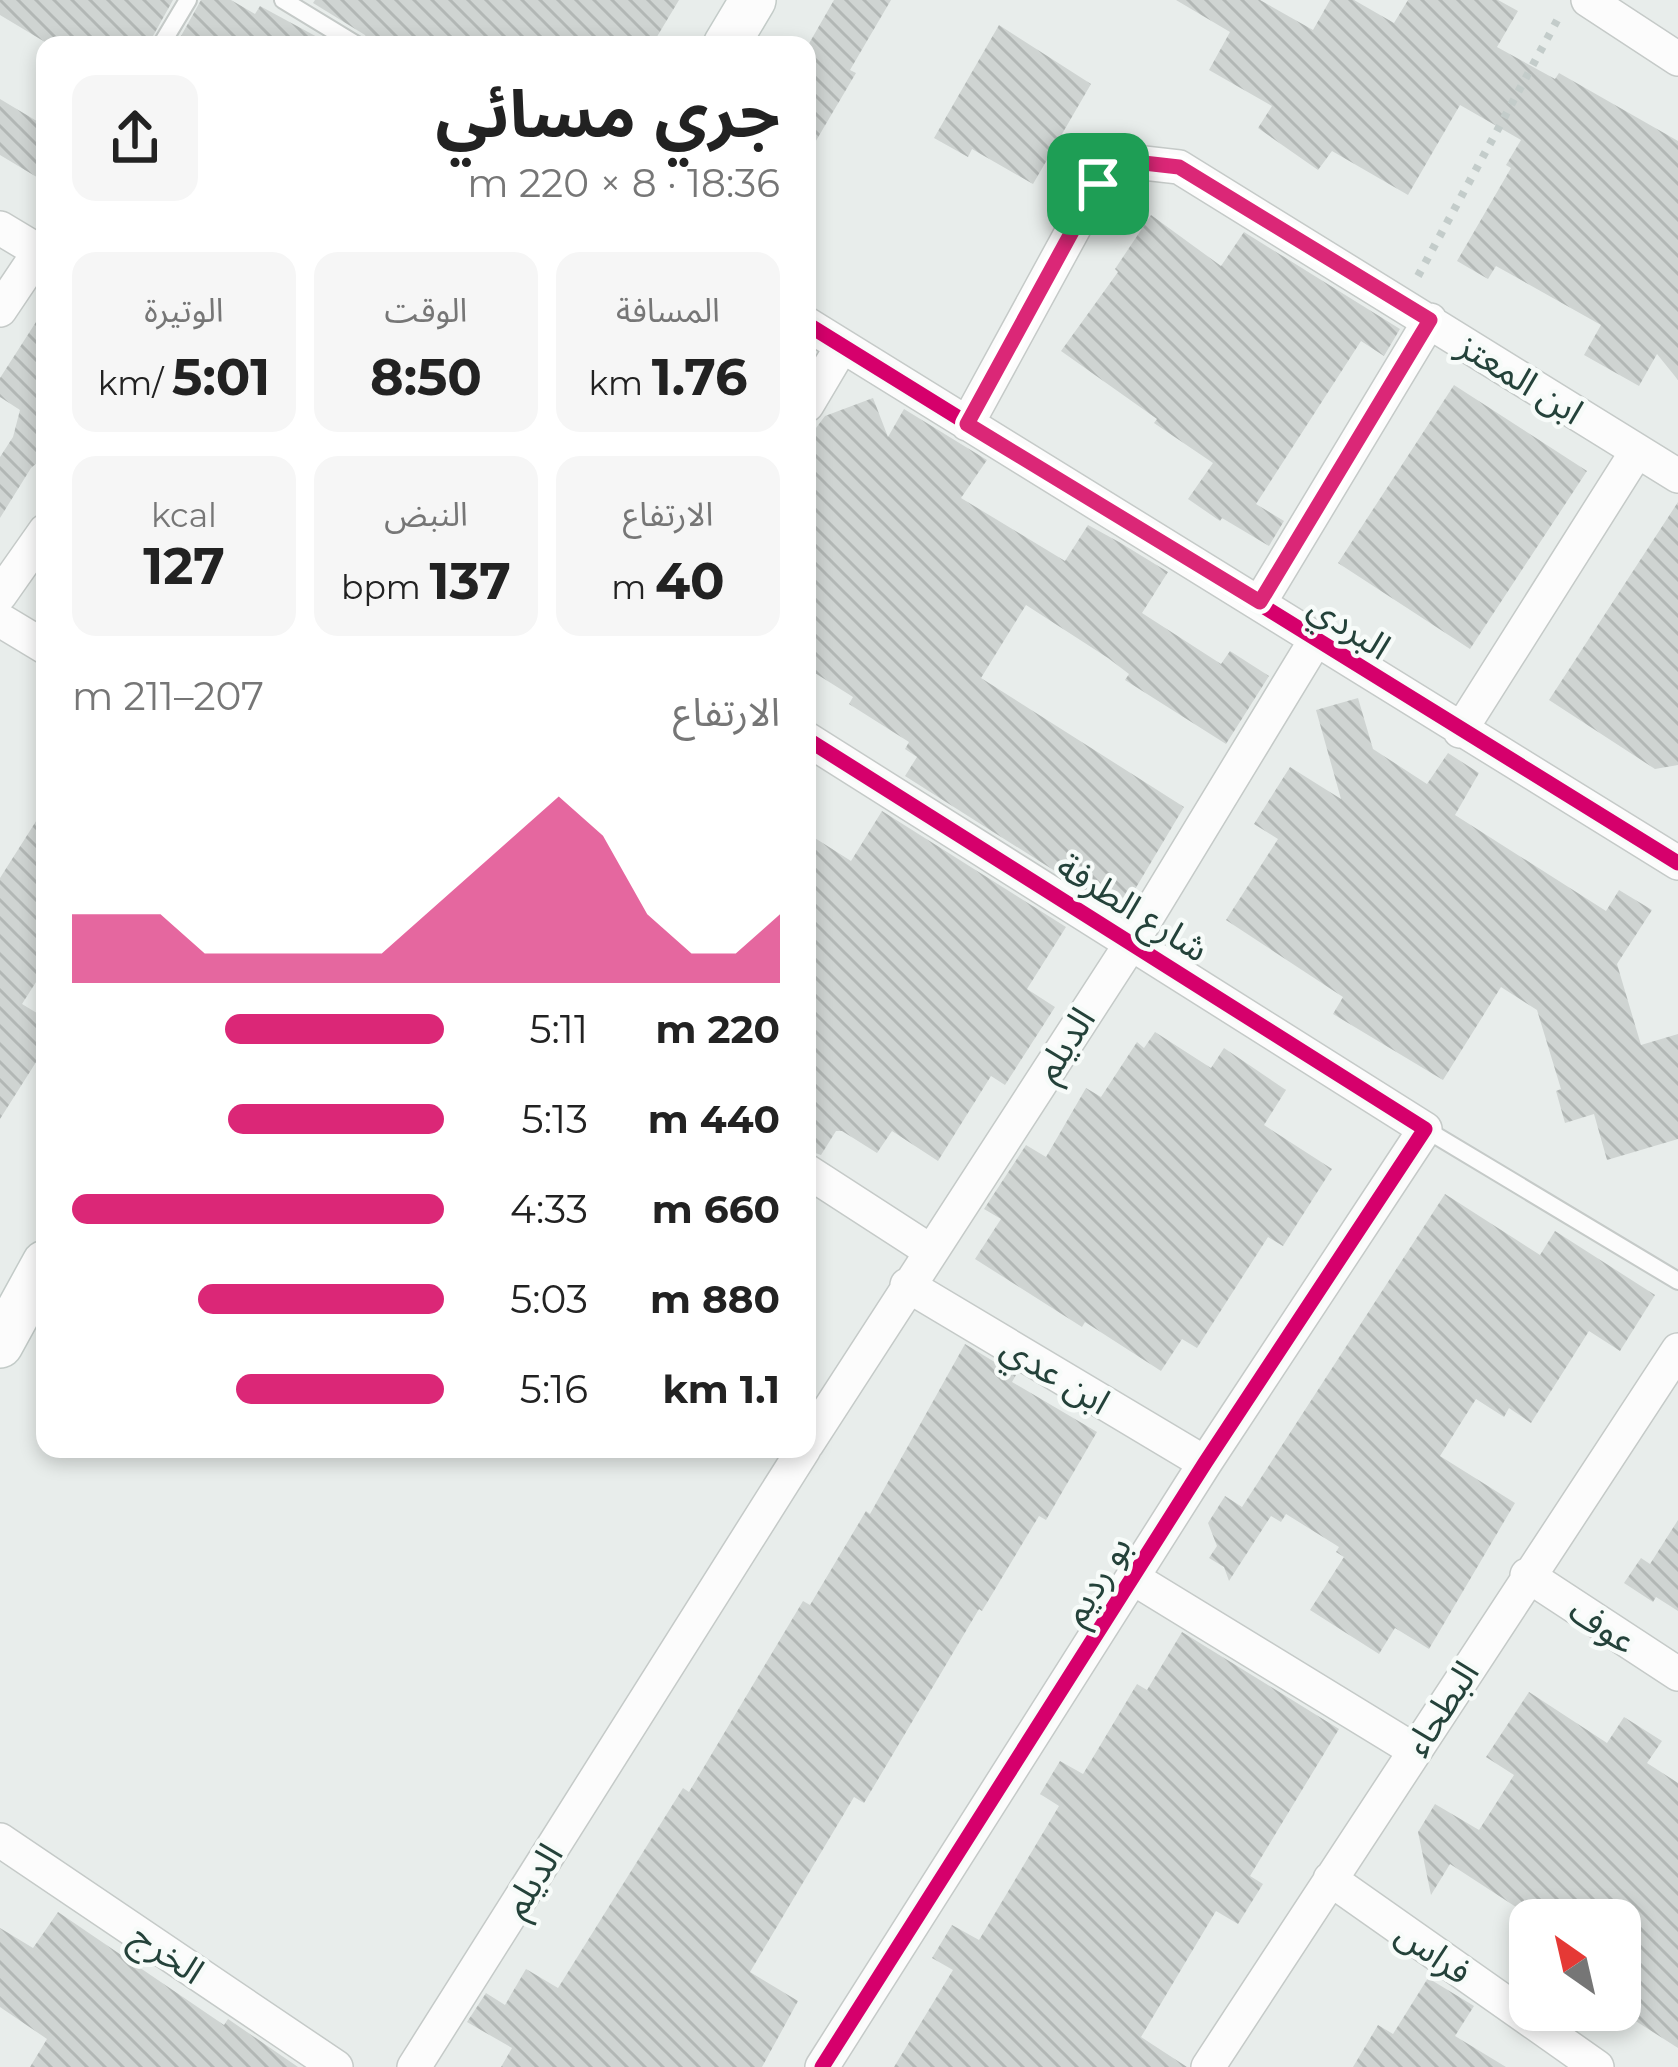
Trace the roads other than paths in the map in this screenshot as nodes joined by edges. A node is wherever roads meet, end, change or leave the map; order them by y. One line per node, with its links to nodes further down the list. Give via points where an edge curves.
1 (188, 0): 5 (lane)
2 (283, 0): 6 (lane)
3 (753, 0): 7 (street)
4 (1588, 0): 8 (street)
5 (166, 36)
6 (342, 36)
7 (731, 36)
8 (1678, 59)
9 (0, 228): 10 (street)
10 (36, 250)
11 (36, 262): 12 (street)
12 (0, 310)
13 (1416, 312): 17 (street, ابن المعتز, via 1179,167 1135,162 1098,184); 18 (street, ابن المعتز); 22 (street)
14 (816, 330): 15 (street, البردي)
15 (842, 346): 16 (street); 17 (street, البردي)
16 (816, 390)
17 (967, 424): 22 (street, البردي)
18 (1636, 451): 19 (street, ابن المعتز); 26 (street)
19 (1678, 476)
20 (36, 544): 21 (street)
21 (0, 595)
22 (1260, 602): 24 (street, البردي)
23 (0, 620): 25 (street)
24 (1316, 641): 26 (street, البردي); 29 (street, الديلم)
25 (36, 642)
26 (1460, 730): 28 (street, البردي)
27 (816, 746): 29 (street, شارع الطرفة)
28 (1678, 863)
29 (1132, 942): 30 (street, شارع الطرفة); 32 (street, الديلم)
30 (1425, 1129): 34 (lane); 40 (street, بو رديم)
31 (816, 1178): 32 (street)
32 (929, 1250): 35 (street, الديلم)
33 (36, 1279): 36 (street)
34 (1678, 1281)
35 (907, 1286): 38 (street, الديلم); 40 (street, ابن عدي)
36 (0, 1345)
37 (1678, 1350): 41 (street, البطحاء)
38 (816, 1429)
39 (797, 1458): 48 (street, الديلم)
40 (1205, 1463): 42 (street, بو رديم)
41 (1527, 1575): 43 (street, عوف); 44 (street, البطحاء)
42 (1133, 1578): 44 (street, بو رديم); 49 (street, بو رديم)
43 (1678, 1674)
44 (1414, 1750): 46 (street, البطحاء)
45 (0, 1840): 47 (street, الخرج)
46 (1330, 1879): 50 (street, البطحاء); 51 (street, فراس)
47 (335, 2067)
48 (414, 2067)
49 (822, 2067)
50 (1208, 2067)
51 (1597, 2067)

